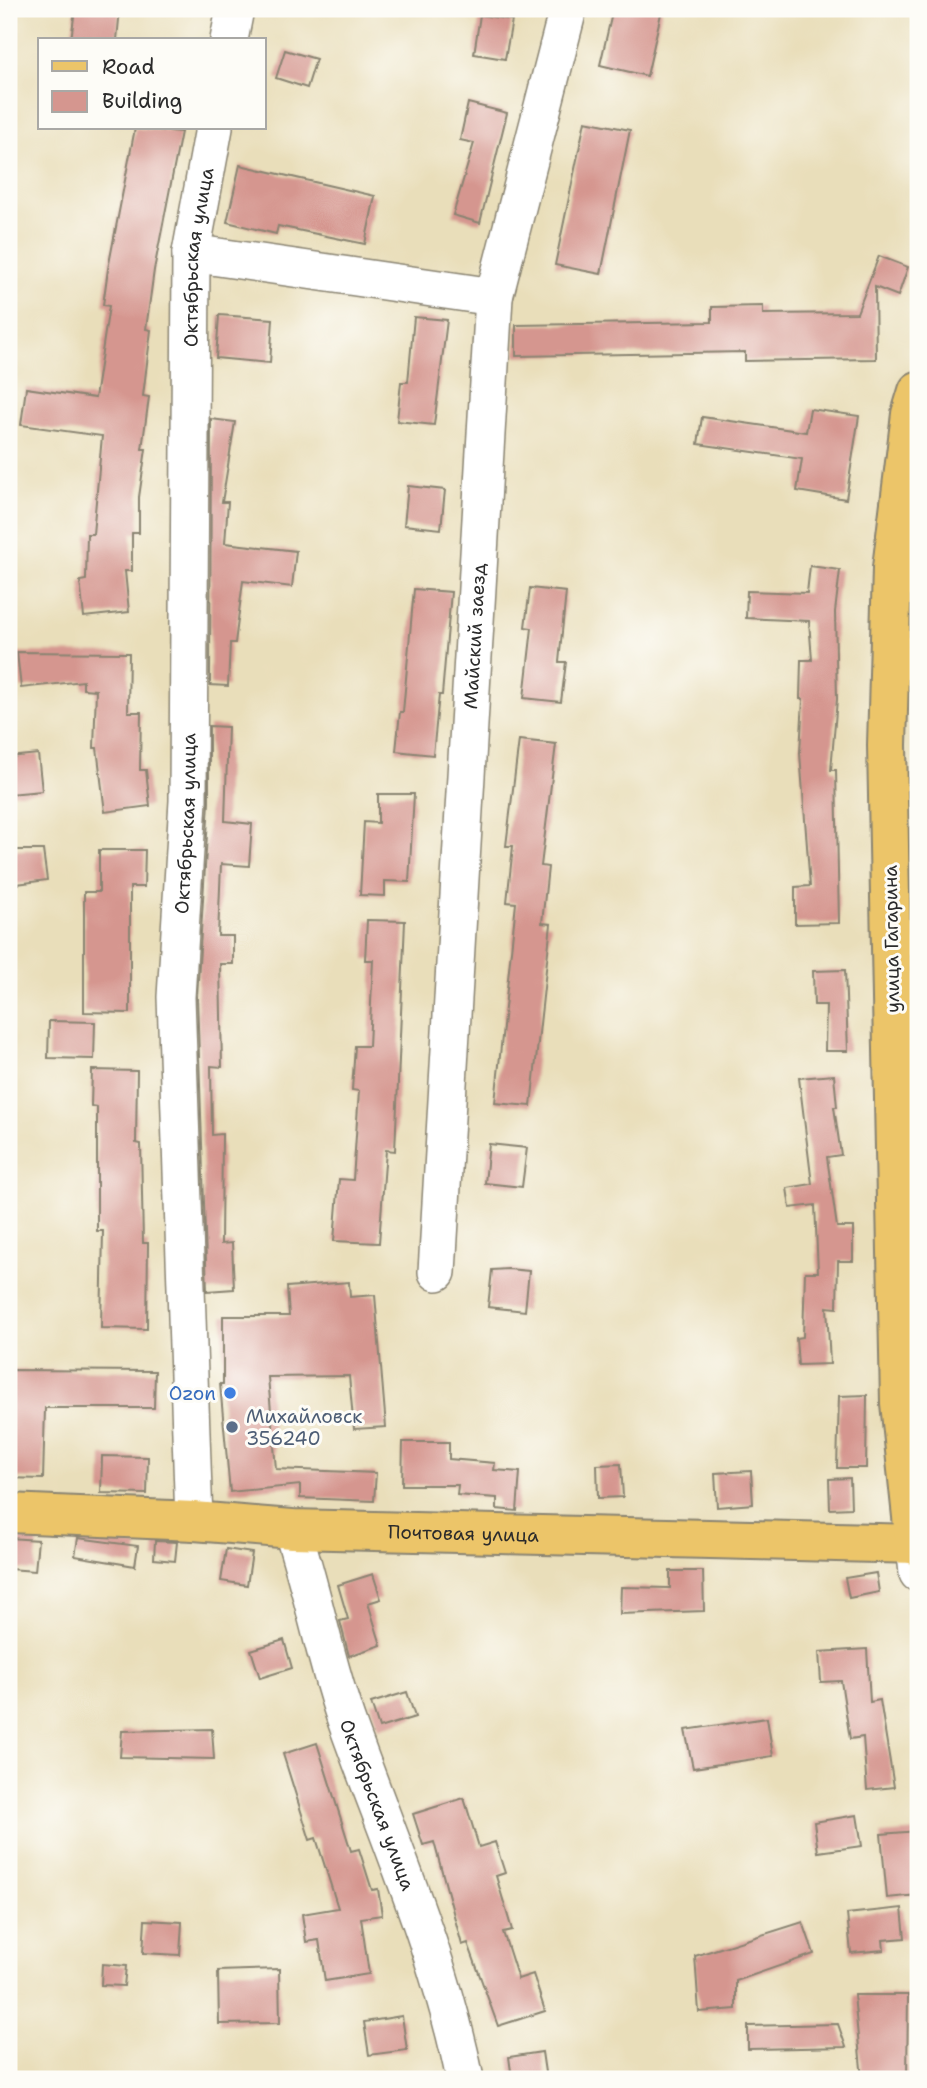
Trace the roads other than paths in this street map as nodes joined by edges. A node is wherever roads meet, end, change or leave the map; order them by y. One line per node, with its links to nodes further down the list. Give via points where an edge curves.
1 (235, 9): 3 (street)
2 (568, 9): 6 (street, Майский заезд)
3 (229, 38)
4 (214, 130): 5 (street, Октябрьская улица)
5 (191, 253): 6 (street); 11 (street, Октябрьская улица, via 188,801 176,997)
6 (494, 297): 9 (street, Майский заезд)
7 (918, 391): 8 (main road, улица Гагарина, via 911,414 892,568 887,745)
8 (906, 1074): 13 (main road, улица Гагарина, via 900,1403)
9 (437, 1272)
10 (9, 1513): 11 (main road, Почтовая улица)
11 (194, 1521): 12 (main road, Почтовая улица)
12 (292, 1529): 13 (main road, Почтовая улица); 14 (street, Октябрьская улица, via 348,1724 413,1897)
13 (917, 1554)
14 (466, 2079)

